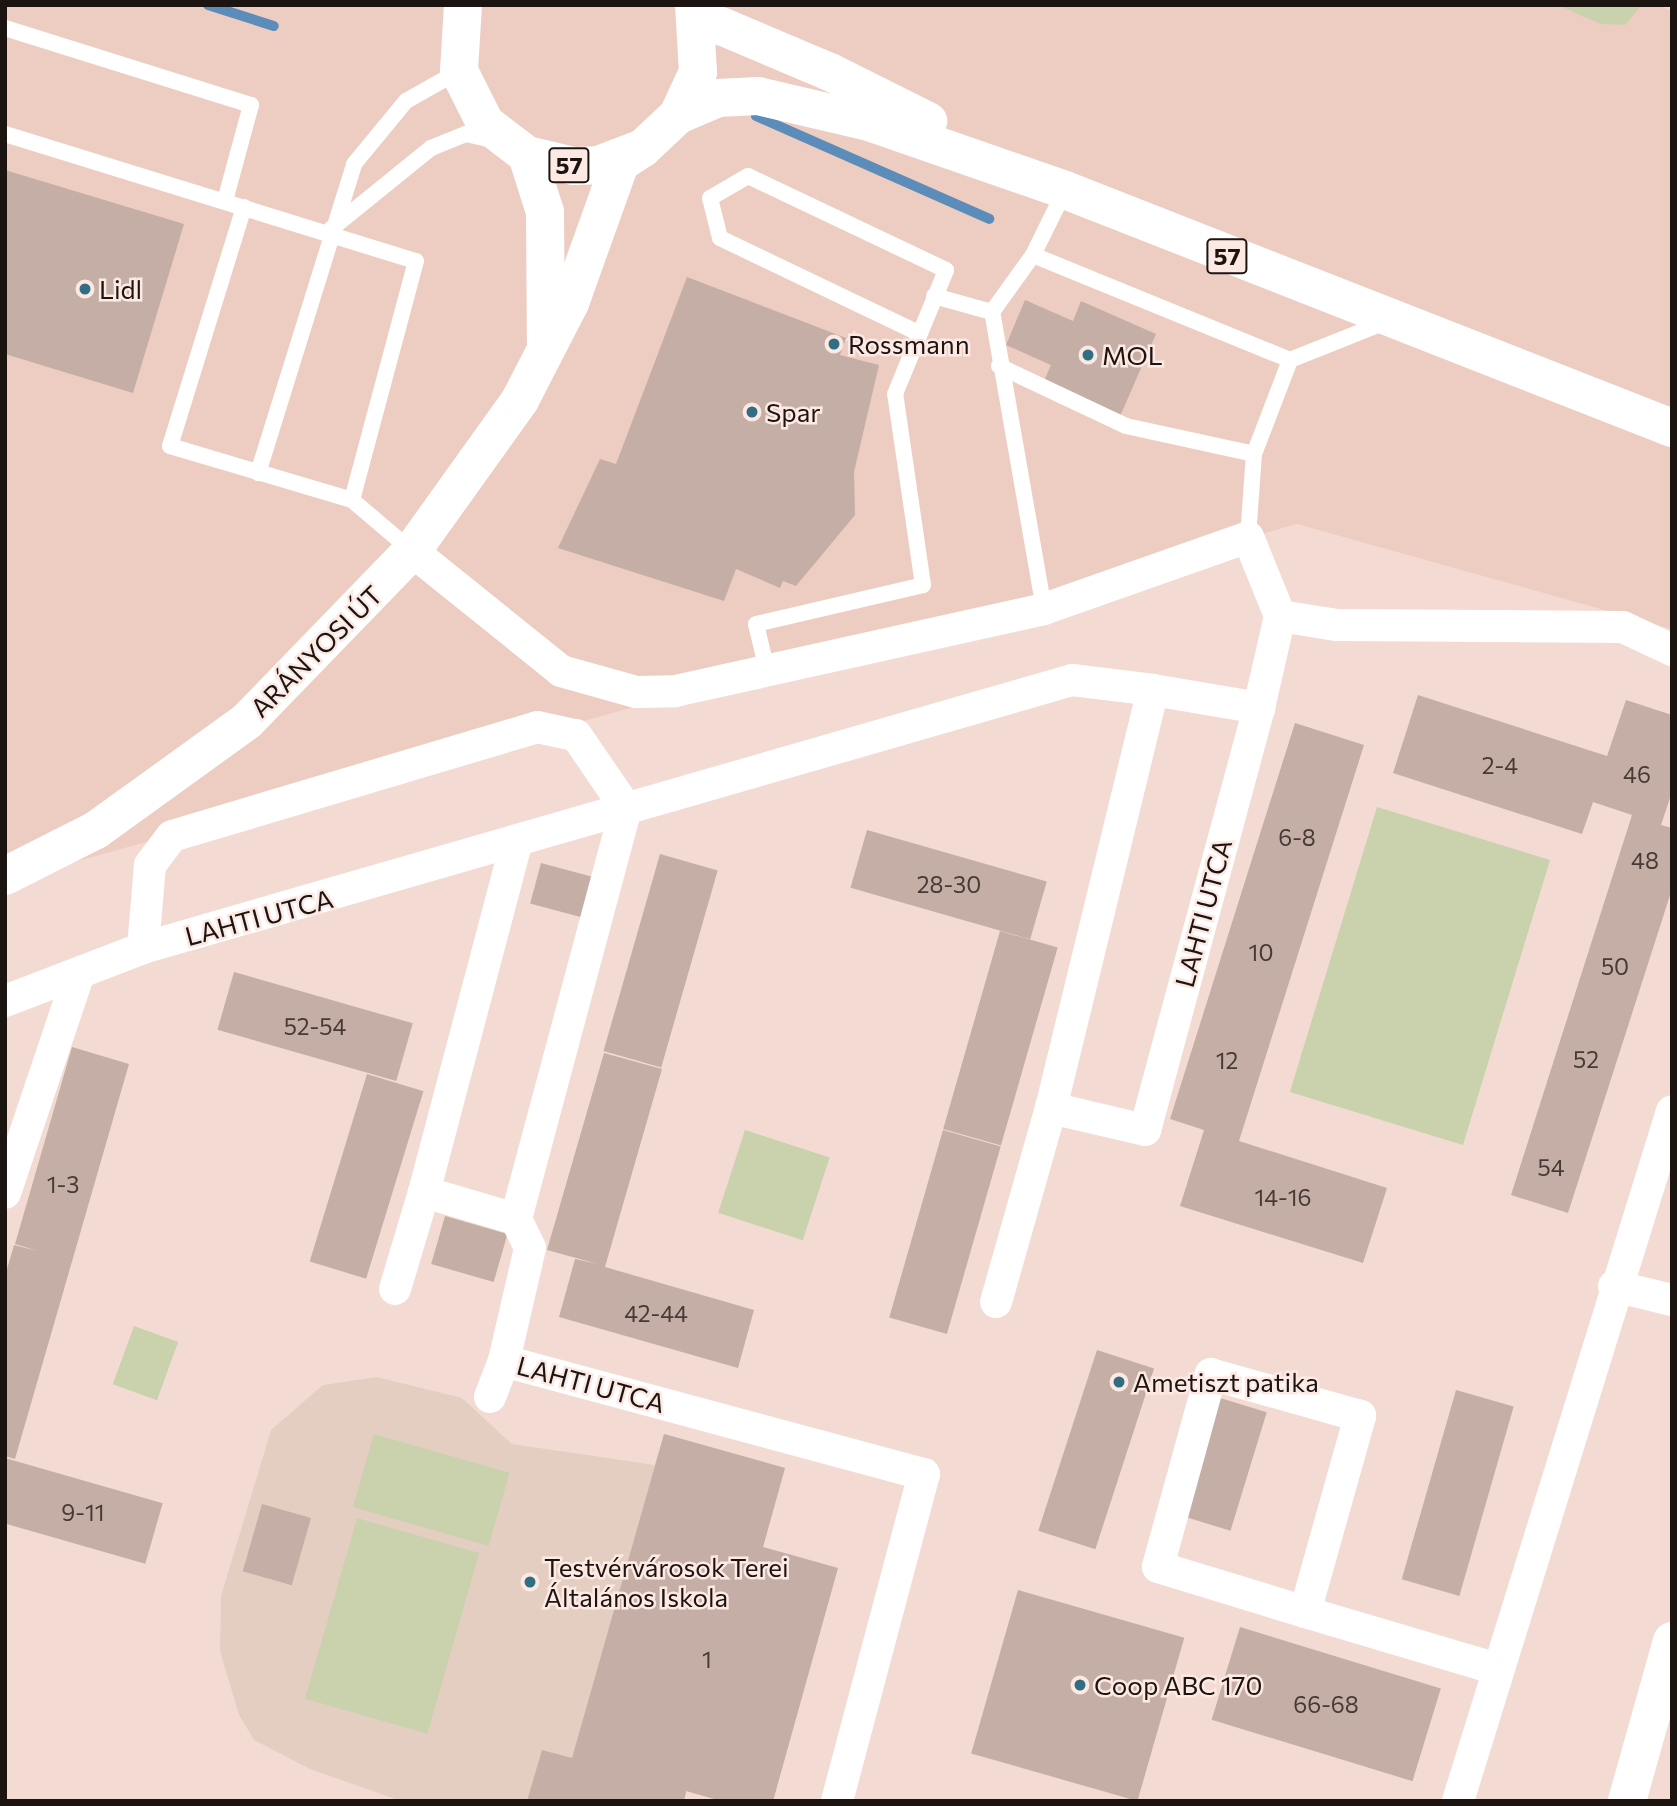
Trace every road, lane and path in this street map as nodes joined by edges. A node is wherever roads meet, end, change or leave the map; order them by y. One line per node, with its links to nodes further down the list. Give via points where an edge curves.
1 (697, 15): 4 (main road, 57, via 698,72); 8 (main road, 57, via 830,72)
2 (5, 28): 9 (lane, via 251,104)
3 (455, 30): 7 (main road, via 469,98); 11 (lane, via 354,164)
4 (678, 116): 6 (main road, 57); 8 (main road, 57, via 718,98 758,96 869,122)
5 (5, 134): 9 (lane)
6 (643, 148): 7 (main road, 57, via 598,165); 17 (main road, ARÁNYOSI ÚT, via 620,163 570,303)
7 (517, 149): 11 (lane, via 466,134 431,148); 17 (main road, via 545,212)
8 (1065, 190): 12 (lane); 15 (main road, 57)
9 (225, 201): 10 (lane)
10 (244, 207): 11 (lane); 22 (lane, via 170,446)
11 (330, 231): 22 (lane); 23 (lane, via 416,261)
12 (1033, 255): 14 (lane); 18 (lane)
13 (934, 296): 14 (lane); 16 (lane); 16 (lane, via 946,270 748,176 710,198 720,238)
14 (992, 313): 19 (lane)
15 (1389, 321): 18 (lane); 20 (main road, 57)
16 (918, 332): 29 (lane, via 895,394 923,585 756,624)
17 (547, 344): 25 (main road, ARÁNYOSI ÚT, via 491,449)
18 (1290, 359): 21 (lane)
19 (999, 366): 21 (lane, via 1126,426); 26 (lane)
20 (1672, 428)
21 (1254, 454): 24 (lane)
22 (258, 473): 23 (lane)
23 (352, 500): 25 (lane)
24 (1248, 537): 26 (street); 27 (street)
25 (412, 551): 29 (street, via 561,671 636,692 675,691); 34 (main road, ARÁNYOSI ÚT, via 247,720 96,830)
26 (1044, 609): 29 (street)
27 (1280, 616): 28 (street, via 1337,625 1623,627); 31 (street)
28 (1672, 650)
29 (767, 670)
30 (1153, 690): 31 (street, LAHTI UTCA); 32 (street, LAHTI UTCA, via 1072,680); 38 (street)
31 (1259, 708): 38 (street, LAHTI UTCA, via 1144,1130)
32 (626, 808): 33 (street, LAHTI UTCA); 35 (street, via 576,735 537,727 172,836 150,865); 42 (street)
33 (516, 844): 35 (street, LAHTI UTCA); 40 (street)
34 (5, 876)
35 (143, 948): 36 (street, LAHTI UTCA)
36 (79, 973): 37 (street, LAHTI UTCA); 41 (street)
37 (5, 1001)
38 (1051, 1108): 46 (street)
39 (1672, 1111): 43 (street)
40 (424, 1192): 42 (street); 44 (street)
41 (5, 1193)
42 (516, 1219): 47 (street, LAHTI UTCA, via 530,1248)
43 (1614, 1286): 45 (street); 51 (street)
44 (395, 1289)
45 (1672, 1300)
46 (996, 1302)
47 (504, 1361): 48 (street); 52 (street, LAHTI UTCA, via 923,1474)
48 (490, 1398)
49 (1306, 1612): 49 (street, via 1158,1567 1211,1374 1360,1416); 51 (street)
50 (1672, 1641): 54 (main road)
51 (1497, 1669): 53 (street)
52 (837, 1801)
53 (1458, 1801)
54 (1627, 1801)

